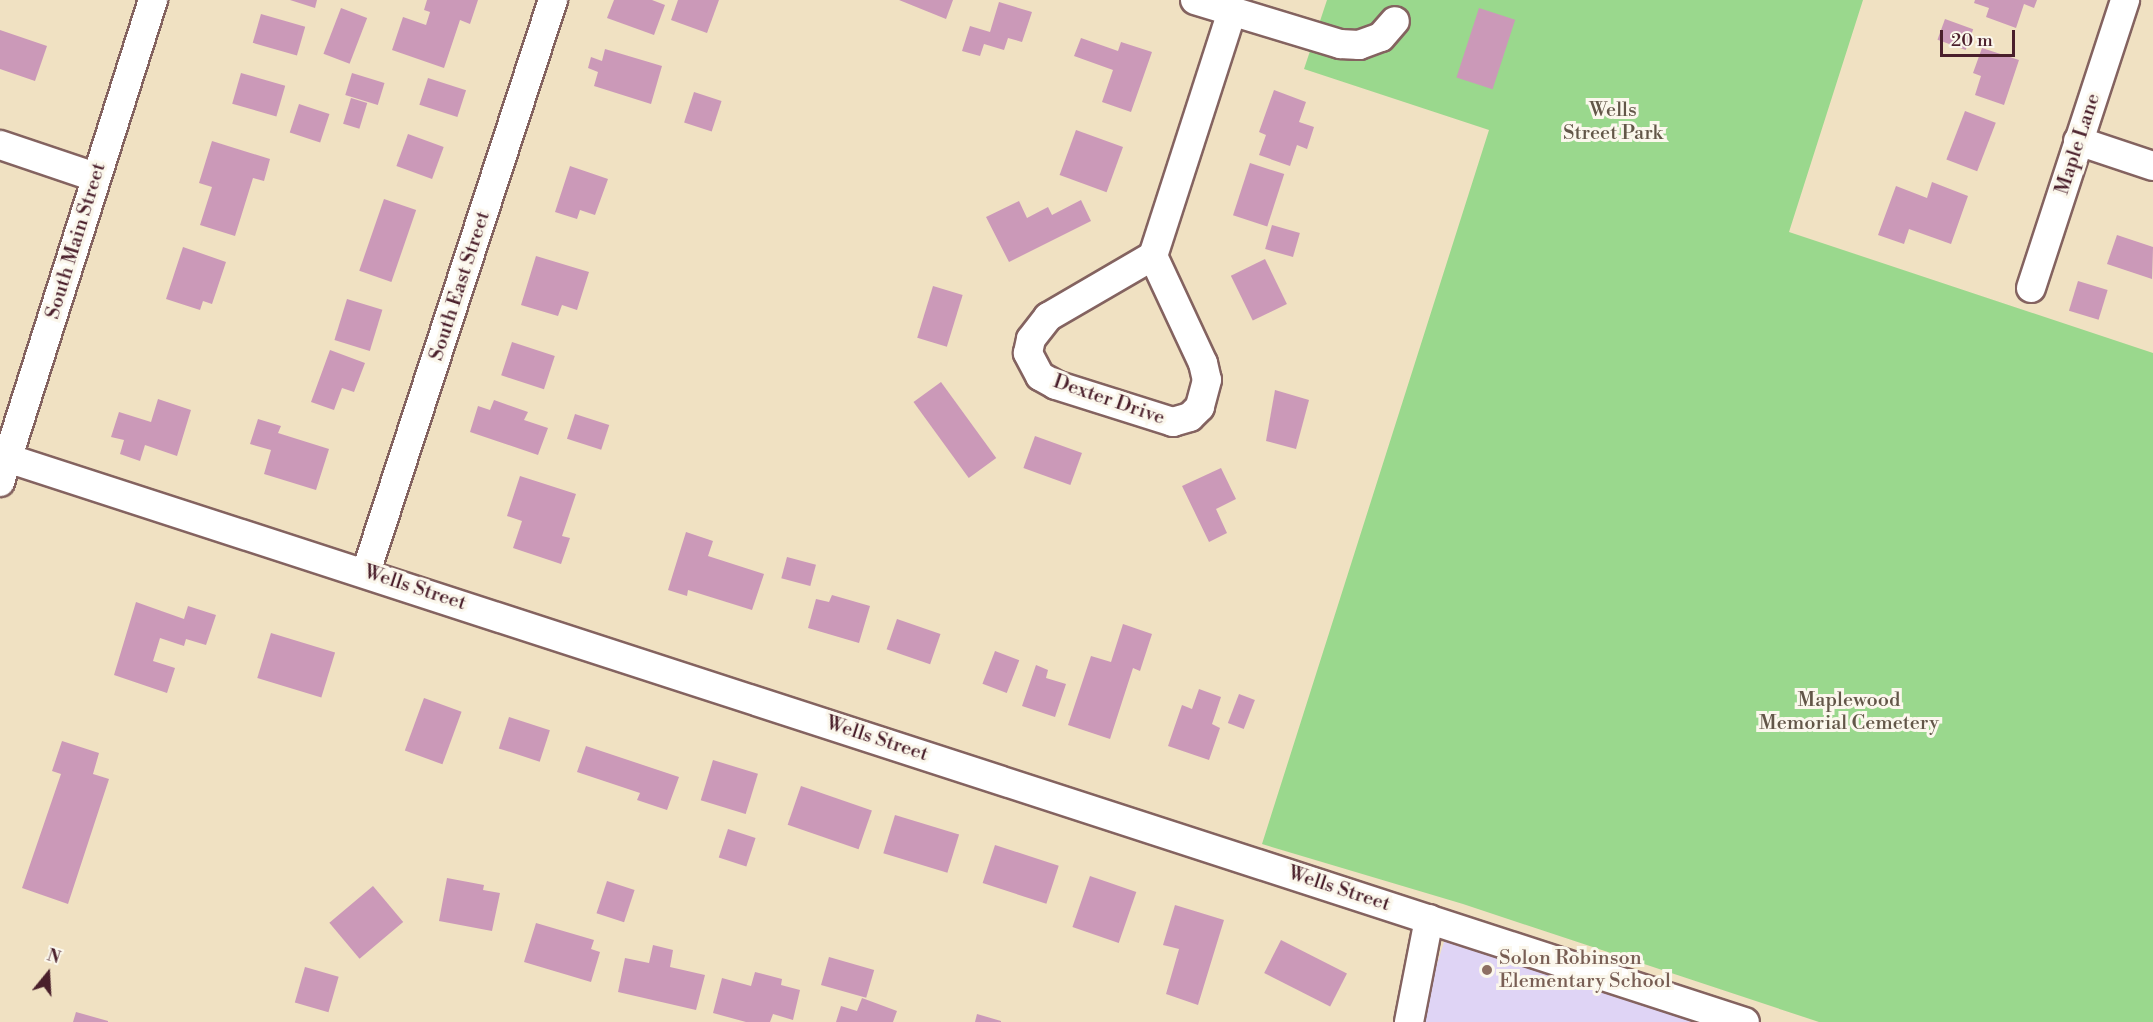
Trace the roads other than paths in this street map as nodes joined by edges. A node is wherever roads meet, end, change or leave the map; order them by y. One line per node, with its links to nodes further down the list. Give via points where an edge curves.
1 (153, 0): 10 (street, South Main Street)
2 (554, 0): 14 (street, South East Street)
3 (1195, 0): 5 (street)
4 (2125, 0): 7 (street, Maple Lane)
5 (1232, 12): 6 (street, via 1340,44 1359,45 1381,37); 11 (street)
6 (1395, 21)
7 (2078, 141): 9 (street); 12 (street, Maple Lane)
8 (0, 145): 10 (street)
9 (2153, 166)
10 (95, 177): 13 (street, South Main Street)
11 (1153, 256): 11 (street, Dexter Drive, via 1048,317 1031,339 1028,353 1040,376 1056,384 1173,422 1190,417 1200,408 1207,380 1203,363)
12 (2031, 288)
13 (4, 470): 14 (street, Wells Street)
14 (366, 572): 15 (street, Wells Street)
15 (1429, 919): 16 (street); 17 (street, Wells Street)
16 (1409, 1022)
17 (1745, 1022)

